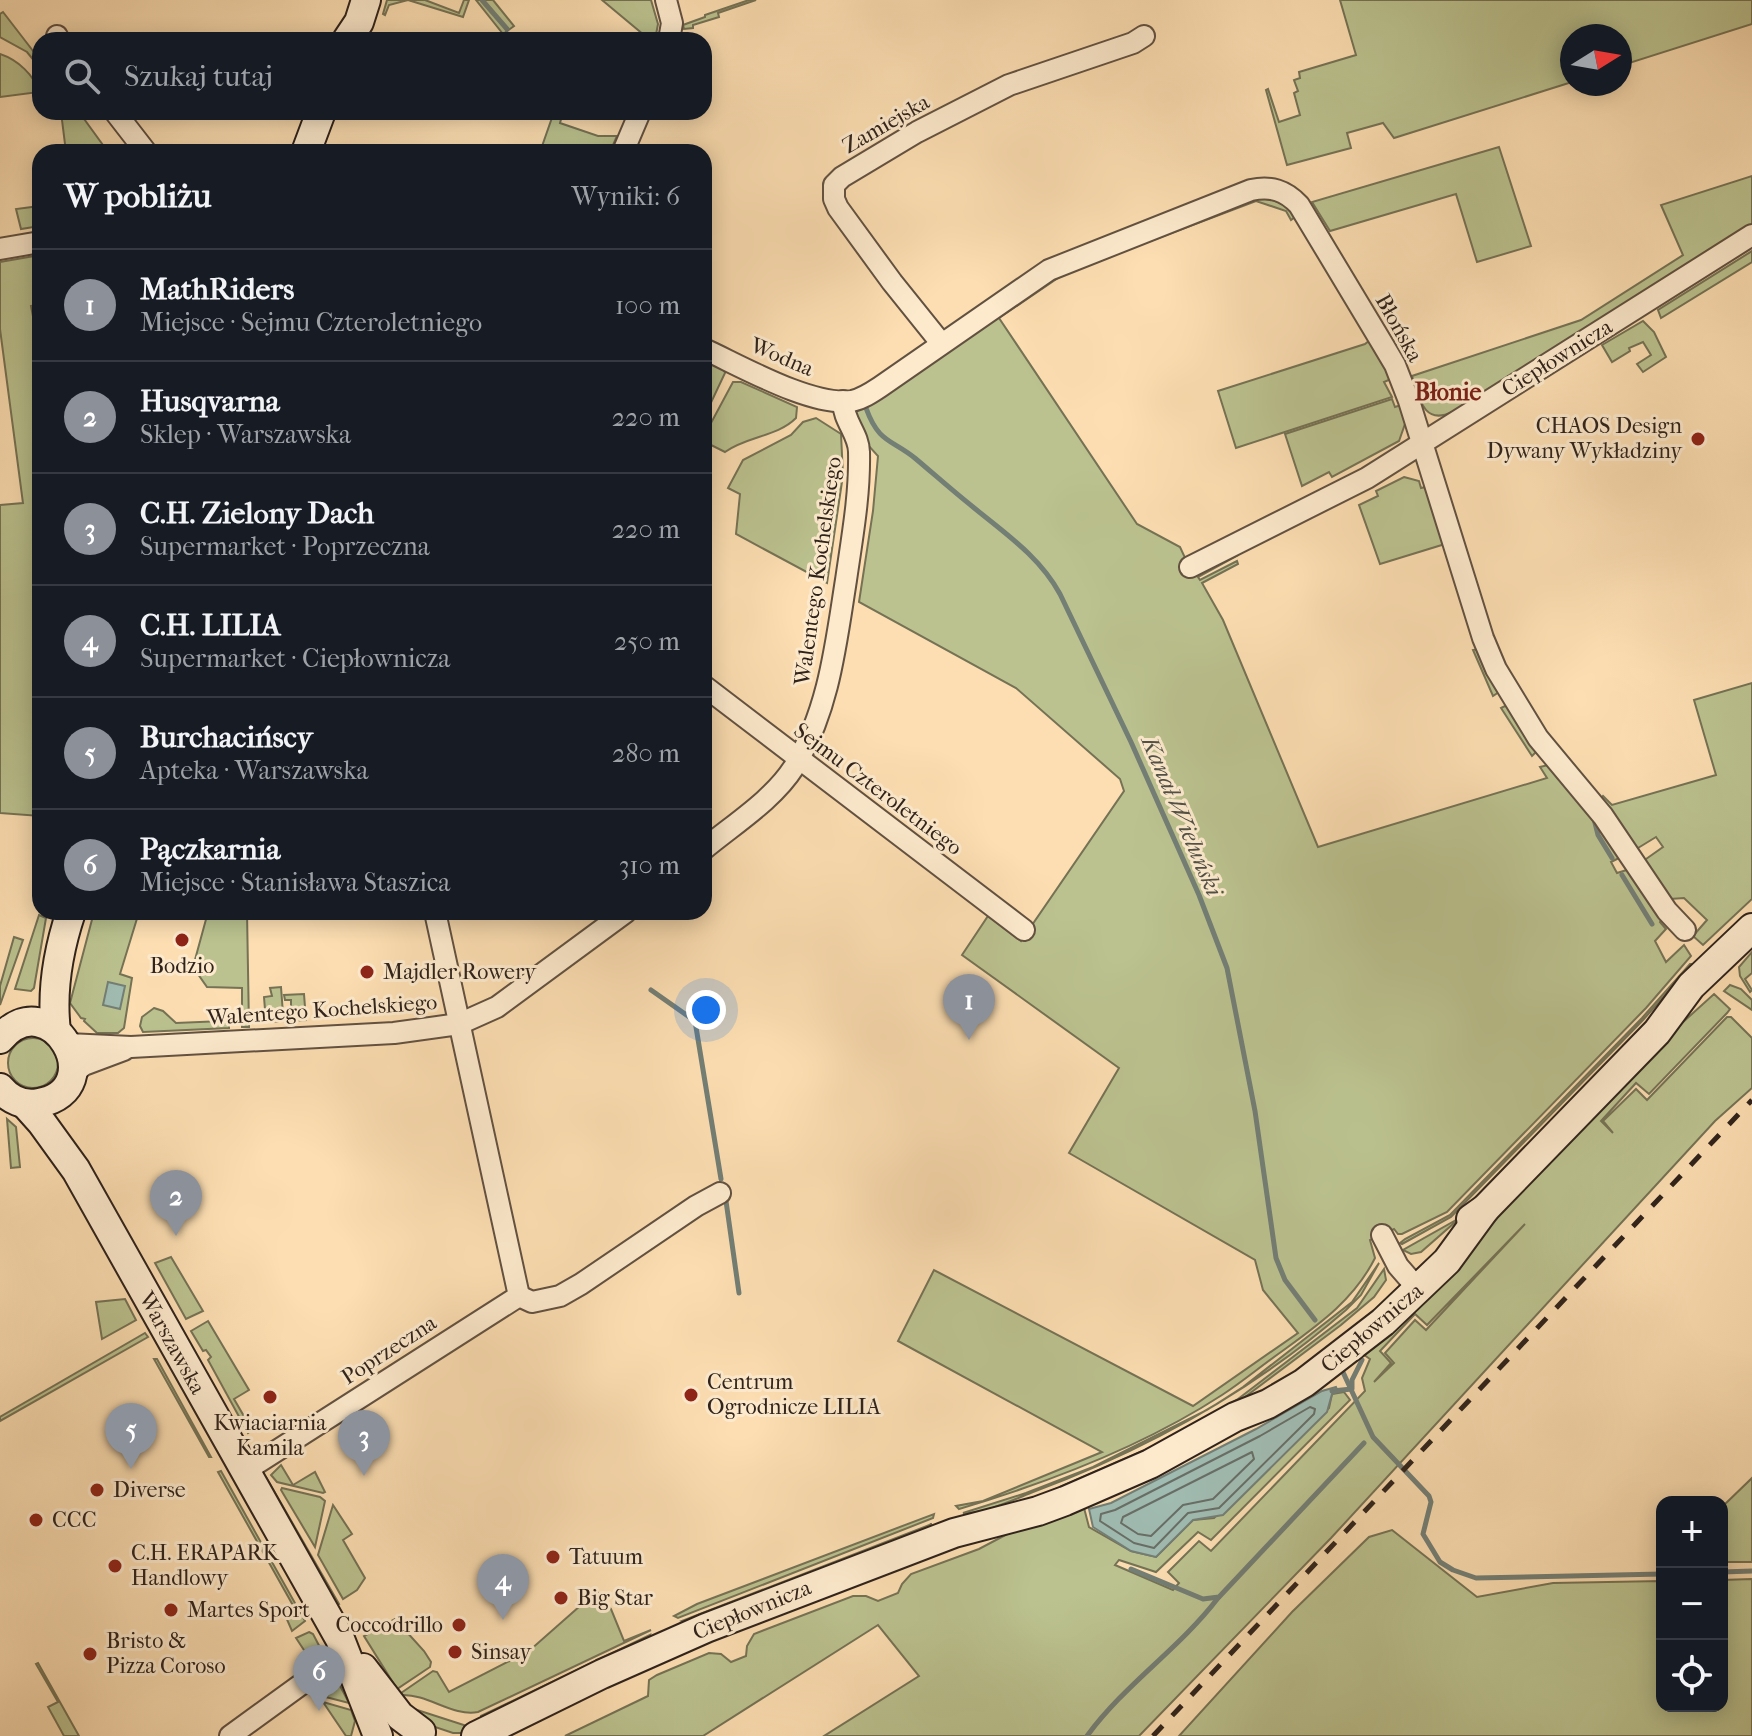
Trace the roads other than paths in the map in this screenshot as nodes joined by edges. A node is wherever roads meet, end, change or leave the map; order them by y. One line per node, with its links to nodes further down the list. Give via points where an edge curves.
1 (666, 0): 2 (street)
2 (670, 32)
3 (1144, 36): 15 (street, Zamiejska, via 999,90 917,132 834,185 838,208)
4 (121, 120): 8 (street)
5 (318, 120): 9 (main road)
6 (333, 120): 10 (main road)
7 (637, 120): 11 (street)
8 (140, 144)
9 (309, 144)
10 (326, 144)
11 (626, 144)
12 (1752, 235): 18 (street, Ciepłownicza)
13 (32, 243): 14 (street)
14 (0, 249)
15 (941, 343): 17 (street, Błońska, via 868,395); 18 (street, Błońska, via 1060,265 1251,190 1272,188 1299,205 1382,343)
16 (712, 353): 17 (street, Wodna, via 804,393)
17 (843, 401): 21 (street, Walentego Kochelskiego, via 859,448 856,507 829,680)
18 (1422, 443): 19 (street, Ciepłownicza, via 1367,478); 29 (street, Błońska, via 1483,638 1501,677 1538,738 1603,816)
19 (1190, 567)
20 (712, 692): 21 (street, Sejmu Czteroletniego)
21 (799, 758): 22 (street, Walentego Kochelskiego, via 772,793); 28 (street, Sejmu Czteroletniego)
22 (712, 842)
23 (51, 920): 31 (main road)
24 (69, 920): 34 (main road, Warszawska, via 54,982 53,1008)
25 (437, 920): 32 (street)
26 (615, 920): 32 (street, Walentego Kochelskiego, via 497,1007)
27 (1752, 928): 33 (main road, Ciepłownicza, via 1691,986)
28 (1024, 930)
29 (1685, 930)
30 (1752, 944): 33 (main road, Ciepłownicza, via 1707,993)
31 (28, 1023): 34 (main road); 35 (main road)
32 (459, 1024): 36 (street, Walentego Kochelskiego, via 394,1033); 44 (street)
33 (1657, 1032): 43 (main road, Ciepłownicza, via 1485,1209 1452,1231)
34 (62, 1038): 36 (street, Walentego Kochelskiego); 37 (main road, Warszawska, via 73,1058)
35 (0, 1039)
36 (131, 1047): 37 (street, Walentego Kochelskiego, via 84,1065)
37 (65, 1084): 39 (main road, via 45,1102); 40 (main road, Warszawska, via 62,1126)
38 (0, 1088): 39 (main road, Warszawska)
39 (25, 1104): 40 (main road, Warszawska)
40 (76, 1170): 45 (main road, Warszawska)
41 (720, 1193): 44 (street, via 560,1296 532,1302)
42 (1382, 1235): 43 (street)
43 (1412, 1282): 46 (main road, Ciepłownicza, via 1261,1392 1235,1417 1150,1464)
44 (519, 1296): 45 (street, Poprzeczna)
45 (245, 1471): 47 (main road, Warszawska)
46 (1038, 1511): 52 (main road, Ciepłownicza, via 954,1533 741,1614); 53 (main road, Ciepłownicza, via 960,1550 701,1651)
47 (340, 1639): 49 (main road, Warszawska); 51 (main road, Warszawska)
48 (310, 1678): 50 (street)
49 (418, 1735)
50 (230, 1736)
51 (378, 1736)
52 (476, 1736)
53 (522, 1736)

